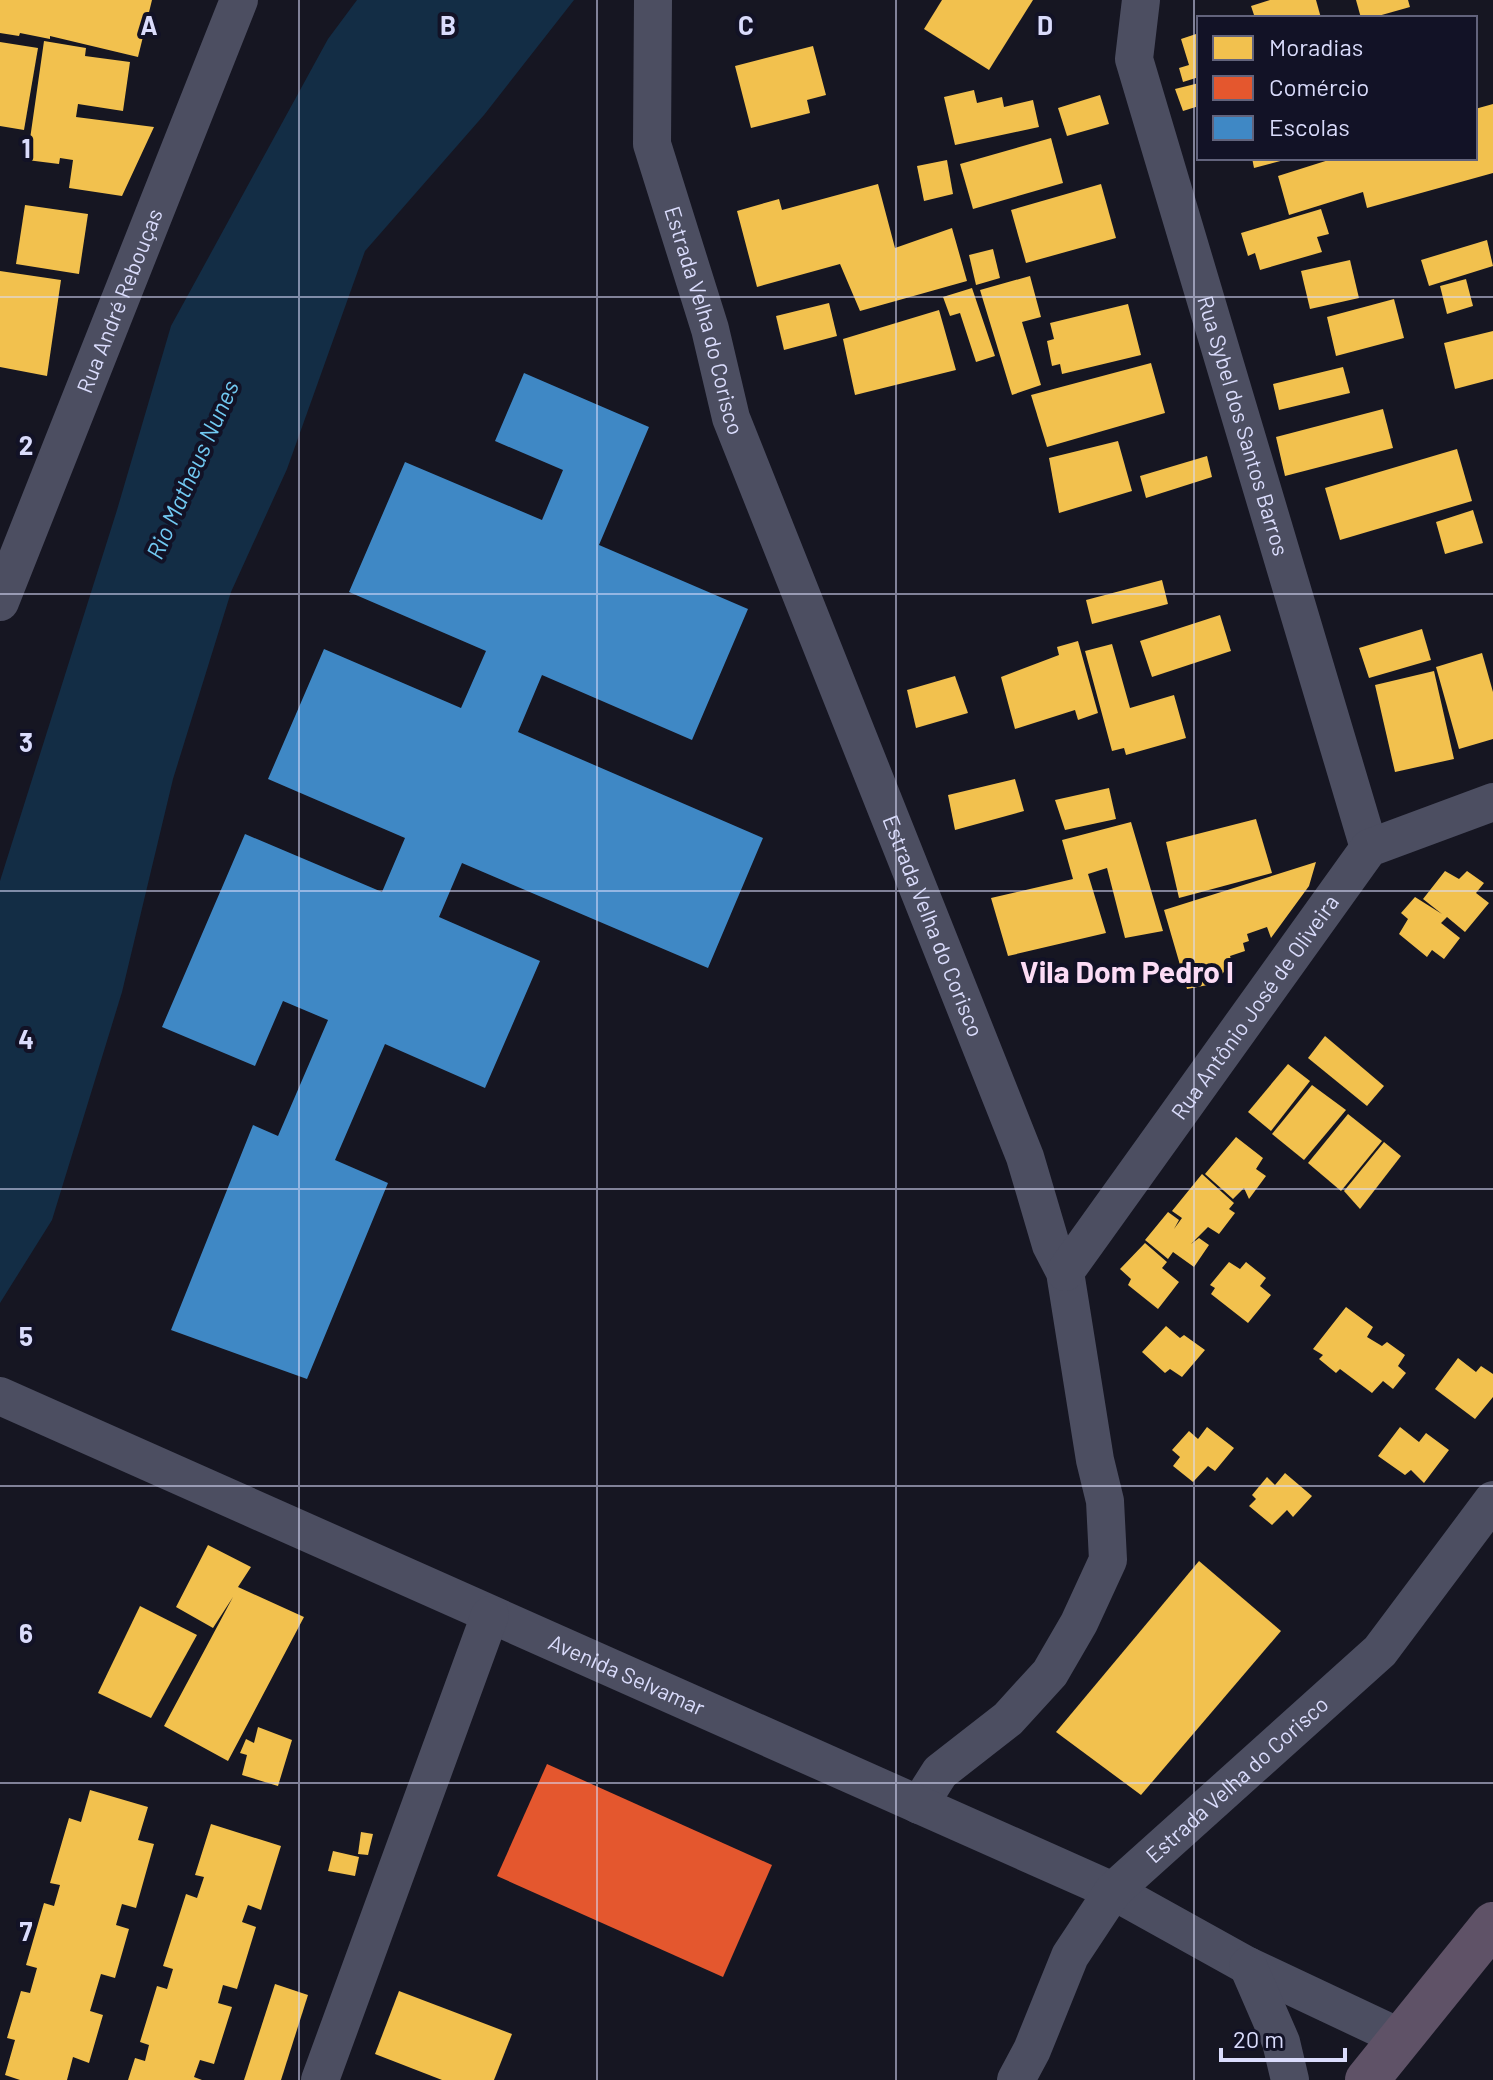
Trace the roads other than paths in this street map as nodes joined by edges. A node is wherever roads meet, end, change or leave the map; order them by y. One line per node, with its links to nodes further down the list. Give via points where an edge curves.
1 (239, 0): 4 (street, Rua André Rebouças)
2 (653, 0): 7 (street, Estrada Velha do Corisco, via 652,144 710,329 731,418 1025,1157 1051,1245)
3 (1141, 0): 6 (street, Rua Sybel dos Santos Barros, via 1134,59)
4 (0, 602)
5 (1493, 802): 6 (street)
6 (1369, 848): 7 (street, Rua Antônio José de Oliveira)
7 (1065, 1272): 11 (street, Estrada Velha do Corisco, via 1105,1501 1108,1560 1050,1673 1008,1719 940,1772)
8 (0, 1396): 10 (street, Avenida Selvamar)
9 (1493, 1500): 12 (street, Estrada Velha do Corisco, via 1380,1651)
10 (490, 1615): 11 (street, Avenida Selvamar); 16 (street)
11 (919, 1805): 12 (street, Avenida Selvamar)
12 (1113, 1891): 14 (street, Avenida Selvamar); 17 (street, Estrada Velha do Corisco, via 1070,1956)
13 (1493, 1924): 15 (highway)
14 (1248, 1966): 15 (street, Avenida Selvamar); 18 (street, via 1281,2042)
15 (1401, 2038): 19 (highway)
16 (320, 2080)
17 (1016, 2080)
18 (1290, 2080)
19 (1367, 2080)

